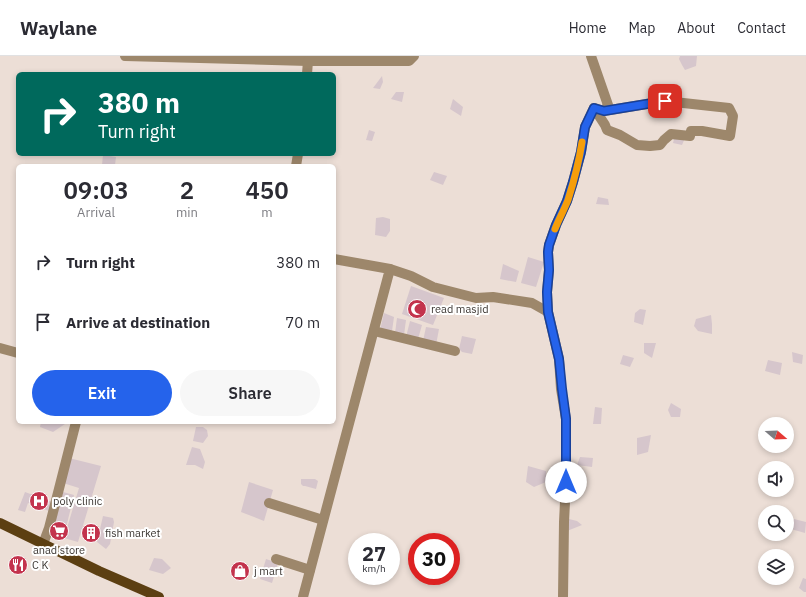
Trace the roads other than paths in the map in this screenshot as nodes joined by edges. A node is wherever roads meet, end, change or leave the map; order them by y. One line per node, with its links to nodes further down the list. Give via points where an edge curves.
1 (125, 56): 4 (street)
2 (414, 56): 4 (street, via 409,61)
3 (591, 56): 7 (street, via 608,105)
4 (308, 61): 5 (street)
5 (307, 72)
6 (594, 108): 7 (street); 7 (street, via 607,130 637,145 650,146 660,145 671,134 690,136 691,131 730,136 733,116 729,108 665,101); 10 (street, via 585,127 581,152 567,201 549,245)
7 (604, 111)
8 (336, 259): 9 (street)
9 (390, 269): 10 (street, via 433,287 476,298 493,297 532,303); 11 (street)
10 (548, 312): 24 (street, via 559,359 566,419)
11 (374, 331): 13 (street); 17 (street)
12 (0, 348): 14 (street)
13 (454, 351)
14 (16, 352)
15 (75, 424): 19 (street)
16 (269, 503): 17 (street)
17 (323, 520): 21 (street)
18 (0, 523): 19 (main road)
19 (43, 544): 22 (main road)
20 (276, 559): 21 (street)
21 (310, 570): 23 (street)
22 (159, 597)
23 (303, 597)
24 (563, 597)

